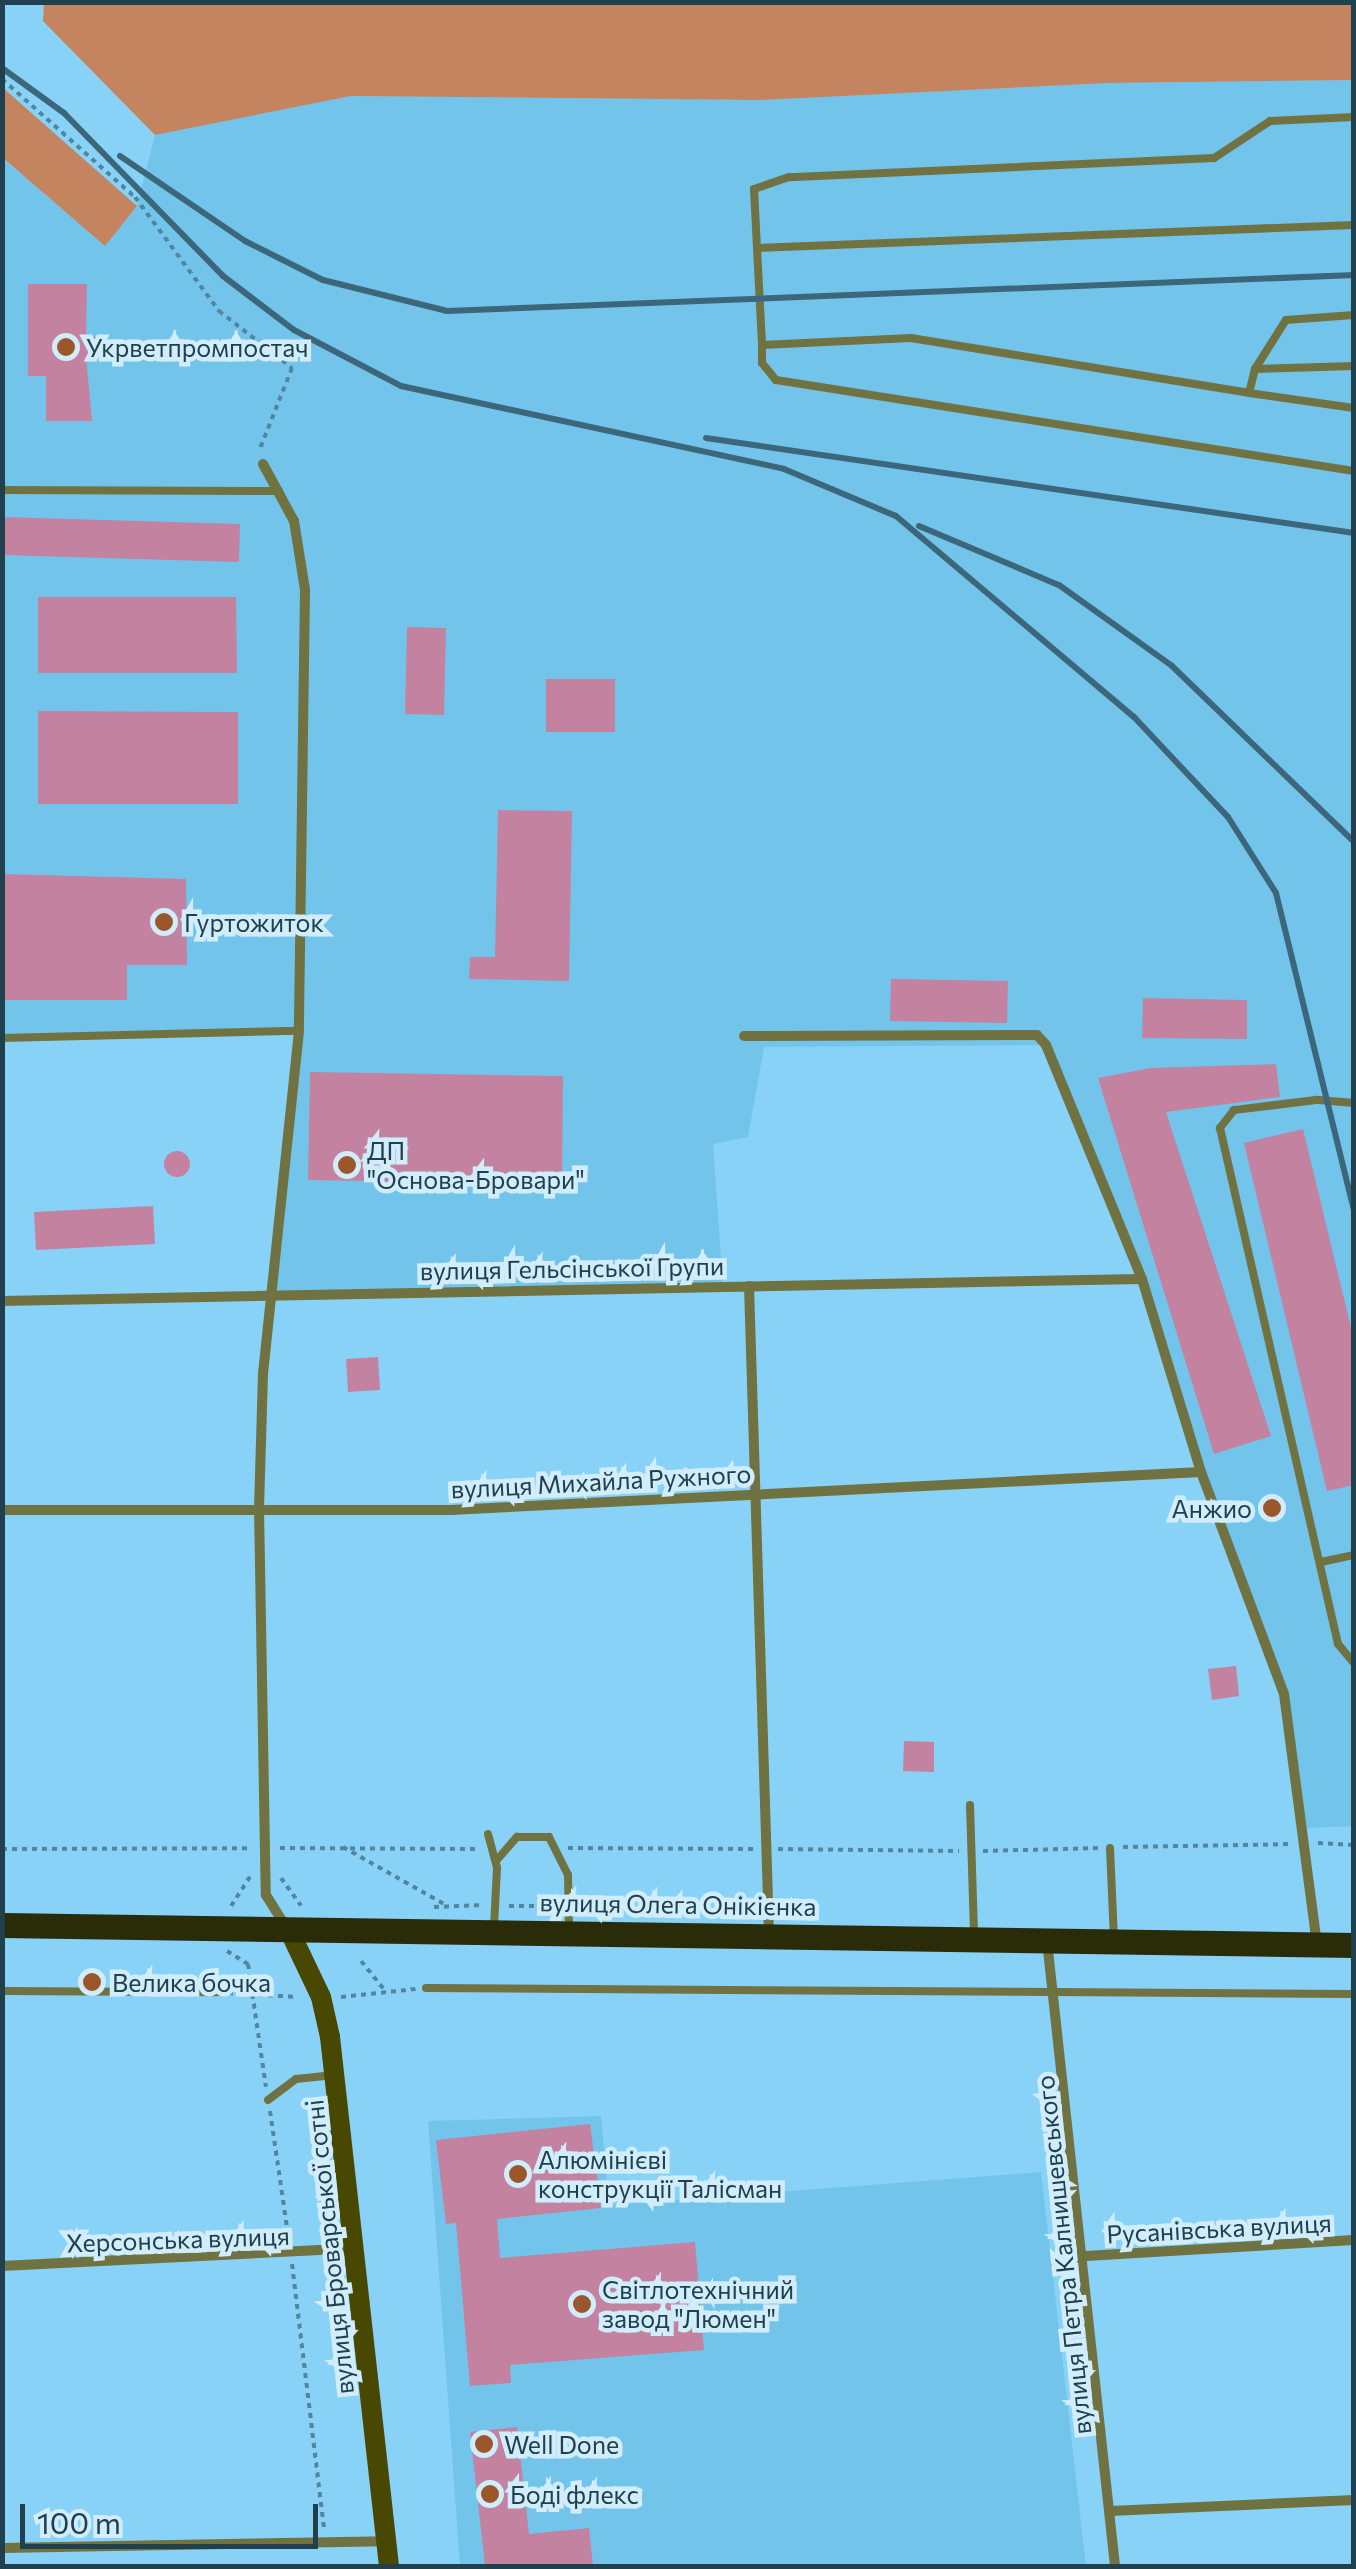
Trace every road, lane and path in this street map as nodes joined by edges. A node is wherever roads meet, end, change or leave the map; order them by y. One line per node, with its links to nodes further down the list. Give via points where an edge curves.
1 (2, 79): 11 (path, via 135,197 219,310 292,368 258,454)
2 (1354, 117): 4 (lane, via 1270,121 1214,158 789,177 754,189)
3 (1354, 225): 4 (lane)
4 (757, 248): 6 (lane)
5 (1354, 314): 8 (lane, via 1286,320)
6 (762, 344): 9 (lane, via 910,338); 12 (lane, via 762,363 776,380)
7 (1354, 366): 8 (lane)
8 (1255, 369): 9 (lane)
9 (1249, 393): 10 (lane)
10 (1354, 408)
11 (262, 464): 14 (street)
12 (1354, 471)
13 (2, 490): 14 (lane)
14 (279, 491): 15 (street, via 294,521 305,590)
15 (299, 1031): 17 (lane); 21 (street)
16 (744, 1036): 19 (street, via 1037,1036)
17 (2, 1038)
18 (1354, 1103): 28 (lane, via 1316,1100 1234,1110 1220,1128)
19 (1142, 1279): 20 (street, вулиця Гельсінської Групи); 23 (street)
20 (749, 1286): 21 (street, вулиця Гельсінської Групи); 24 (street)
21 (272, 1293): 22 (street, вулиця Гельсінської Групи); 25 (street)
22 (2, 1301)
23 (1201, 1472): 24 (street, вулиця Михайла Ружного); 32 (street, via 1284,1694)
24 (760, 1492): 25 (street, вулиця Михайла Ружного, via 451,1510); 39 (street)
25 (259, 1508): 26 (street, вулиця Михайла Ружного); 46 (street, via 266,1895)
26 (2, 1510)
27 (1354, 1555): 28 (lane)
28 (1321, 1562): 29 (lane, via 1338,1644)
29 (1354, 1663)
30 (970, 1805): 40 (lane)
31 (488, 1834): 35 (lane)
32 (1308, 1843): 33 (path); 37 (path); 53 (street)
33 (1354, 1844)
34 (343, 1848): 35 (path); 42 (path, via 280,1847 281,1878); 43 (path)
35 (494, 1848): 41 (lane)
36 (559, 1848): 39 (path); 41 (lane, via 549,1837 516,1837); 48 (lane, via 568,1875)
37 (1110, 1848): 40 (path); 52 (lane)
38 (2, 1849): 44 (path, via 250,1845 251,1876)
39 (766, 1849): 40 (path); 49 (street)
40 (971, 1851): 50 (lane)
41 (496, 1860): 47 (lane)
42 (291, 1897)
43 (446, 1905)
44 (228, 1908)
45 (2, 1925): 46 (main road, вулиця Олега Онікієнка)
46 (289, 1930): 47 (main road, вулиця Олега Онікієнка); 64 (street, вулиця Броварської сотні, via 321,1997)
47 (494, 1932): 48 (main road, вулиця Олега Онікієнка)
48 (569, 1933): 49 (main road, вулиця Олега Онікієнка)
49 (770, 1936): 50 (main road, вулиця Олега Онікієнка)
50 (974, 1938): 51 (main road, вулиця Олега Онікієнка)
51 (1047, 1940): 52 (main road, вулиця Олега Онікієнка); 57 (street, вулиця Петра Калнишевського)
52 (1114, 1940): 53 (main road, вулиця Олега Онікієнка)
53 (1317, 1944): 54 (main road, вулиця Олега Онікієнка)
54 (1354, 1945)
55 (360, 1960): 60 (path)
56 (426, 1988): 57 (lane); 60 (path)
57 (1054, 1990): 61 (lane); 68 (street, вулиця Петра Калнишевського)
58 (2, 1991): 59 (lane)
59 (218, 1992): 62 (path)
60 (386, 1992): 63 (path)
61 (1354, 1994)
62 (299, 1997)
63 (341, 1997)
64 (334, 2075): 65 (lane, via 296,2079); 67 (street, вулиця Броварської сотні)
65 (268, 2100)
66 (1354, 2240): 68 (street, Русанівська вулиця)
67 (355, 2248): 69 (street, Херсонська вулиця); 72 (street, вулиця Броварської сотні)
68 (1086, 2256): 71 (street, вулиця Петра Калнишевського)
69 (2, 2266)
70 (1354, 2500): 71 (street)
71 (1110, 2511): 75 (street, вулиця Петра Калнишевського)
72 (386, 2541): 73 (street); 74 (street, вулиця Броварської сотні)
73 (2, 2548)
74 (388, 2566)
75 (1115, 2566)

